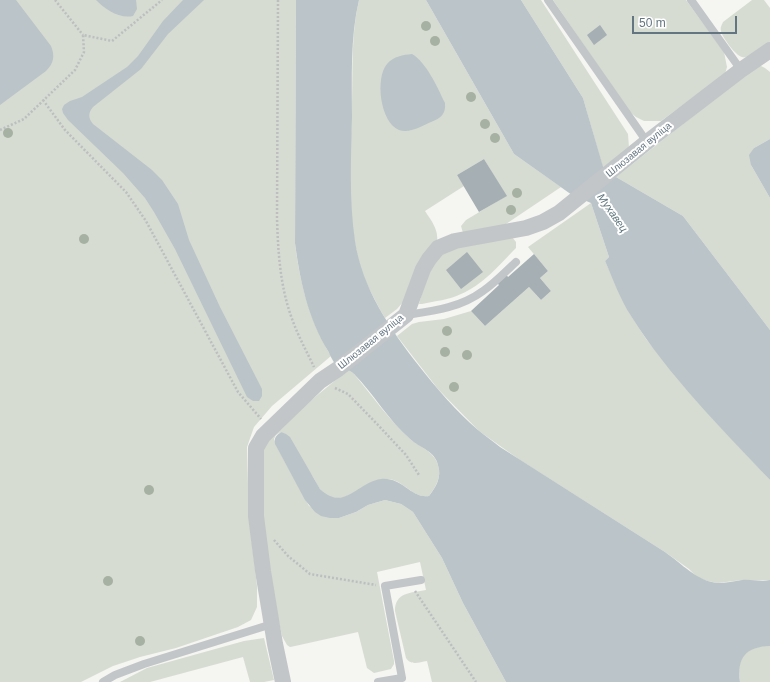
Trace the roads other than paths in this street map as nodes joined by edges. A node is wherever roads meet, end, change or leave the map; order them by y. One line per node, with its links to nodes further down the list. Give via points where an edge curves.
1 (548, 0): 5 (lane)
2 (691, 0): 4 (lane)
3 (770, 50): 4 (street, Шлюзавая вуліца)
4 (741, 70): 5 (street, Шлюзавая вуліца)
5 (646, 142): 7 (street, Шлюзавая вуліца, via 575,202 543,222 526,228 455,241 438,248 423,268)
6 (516, 262): 7 (lane, via 484,291 462,303)
7 (403, 317): 9 (street, Шлюзавая вуліца, via 320,381 263,436 256,448 257,522)
8 (421, 580): 12 (lane, via 385,586 402,678)
9 (272, 624): 10 (lane, via 144,664); 11 (street, Шлюзавая вуліца)
10 (103, 682)
11 (283, 682)
12 (378, 682)

